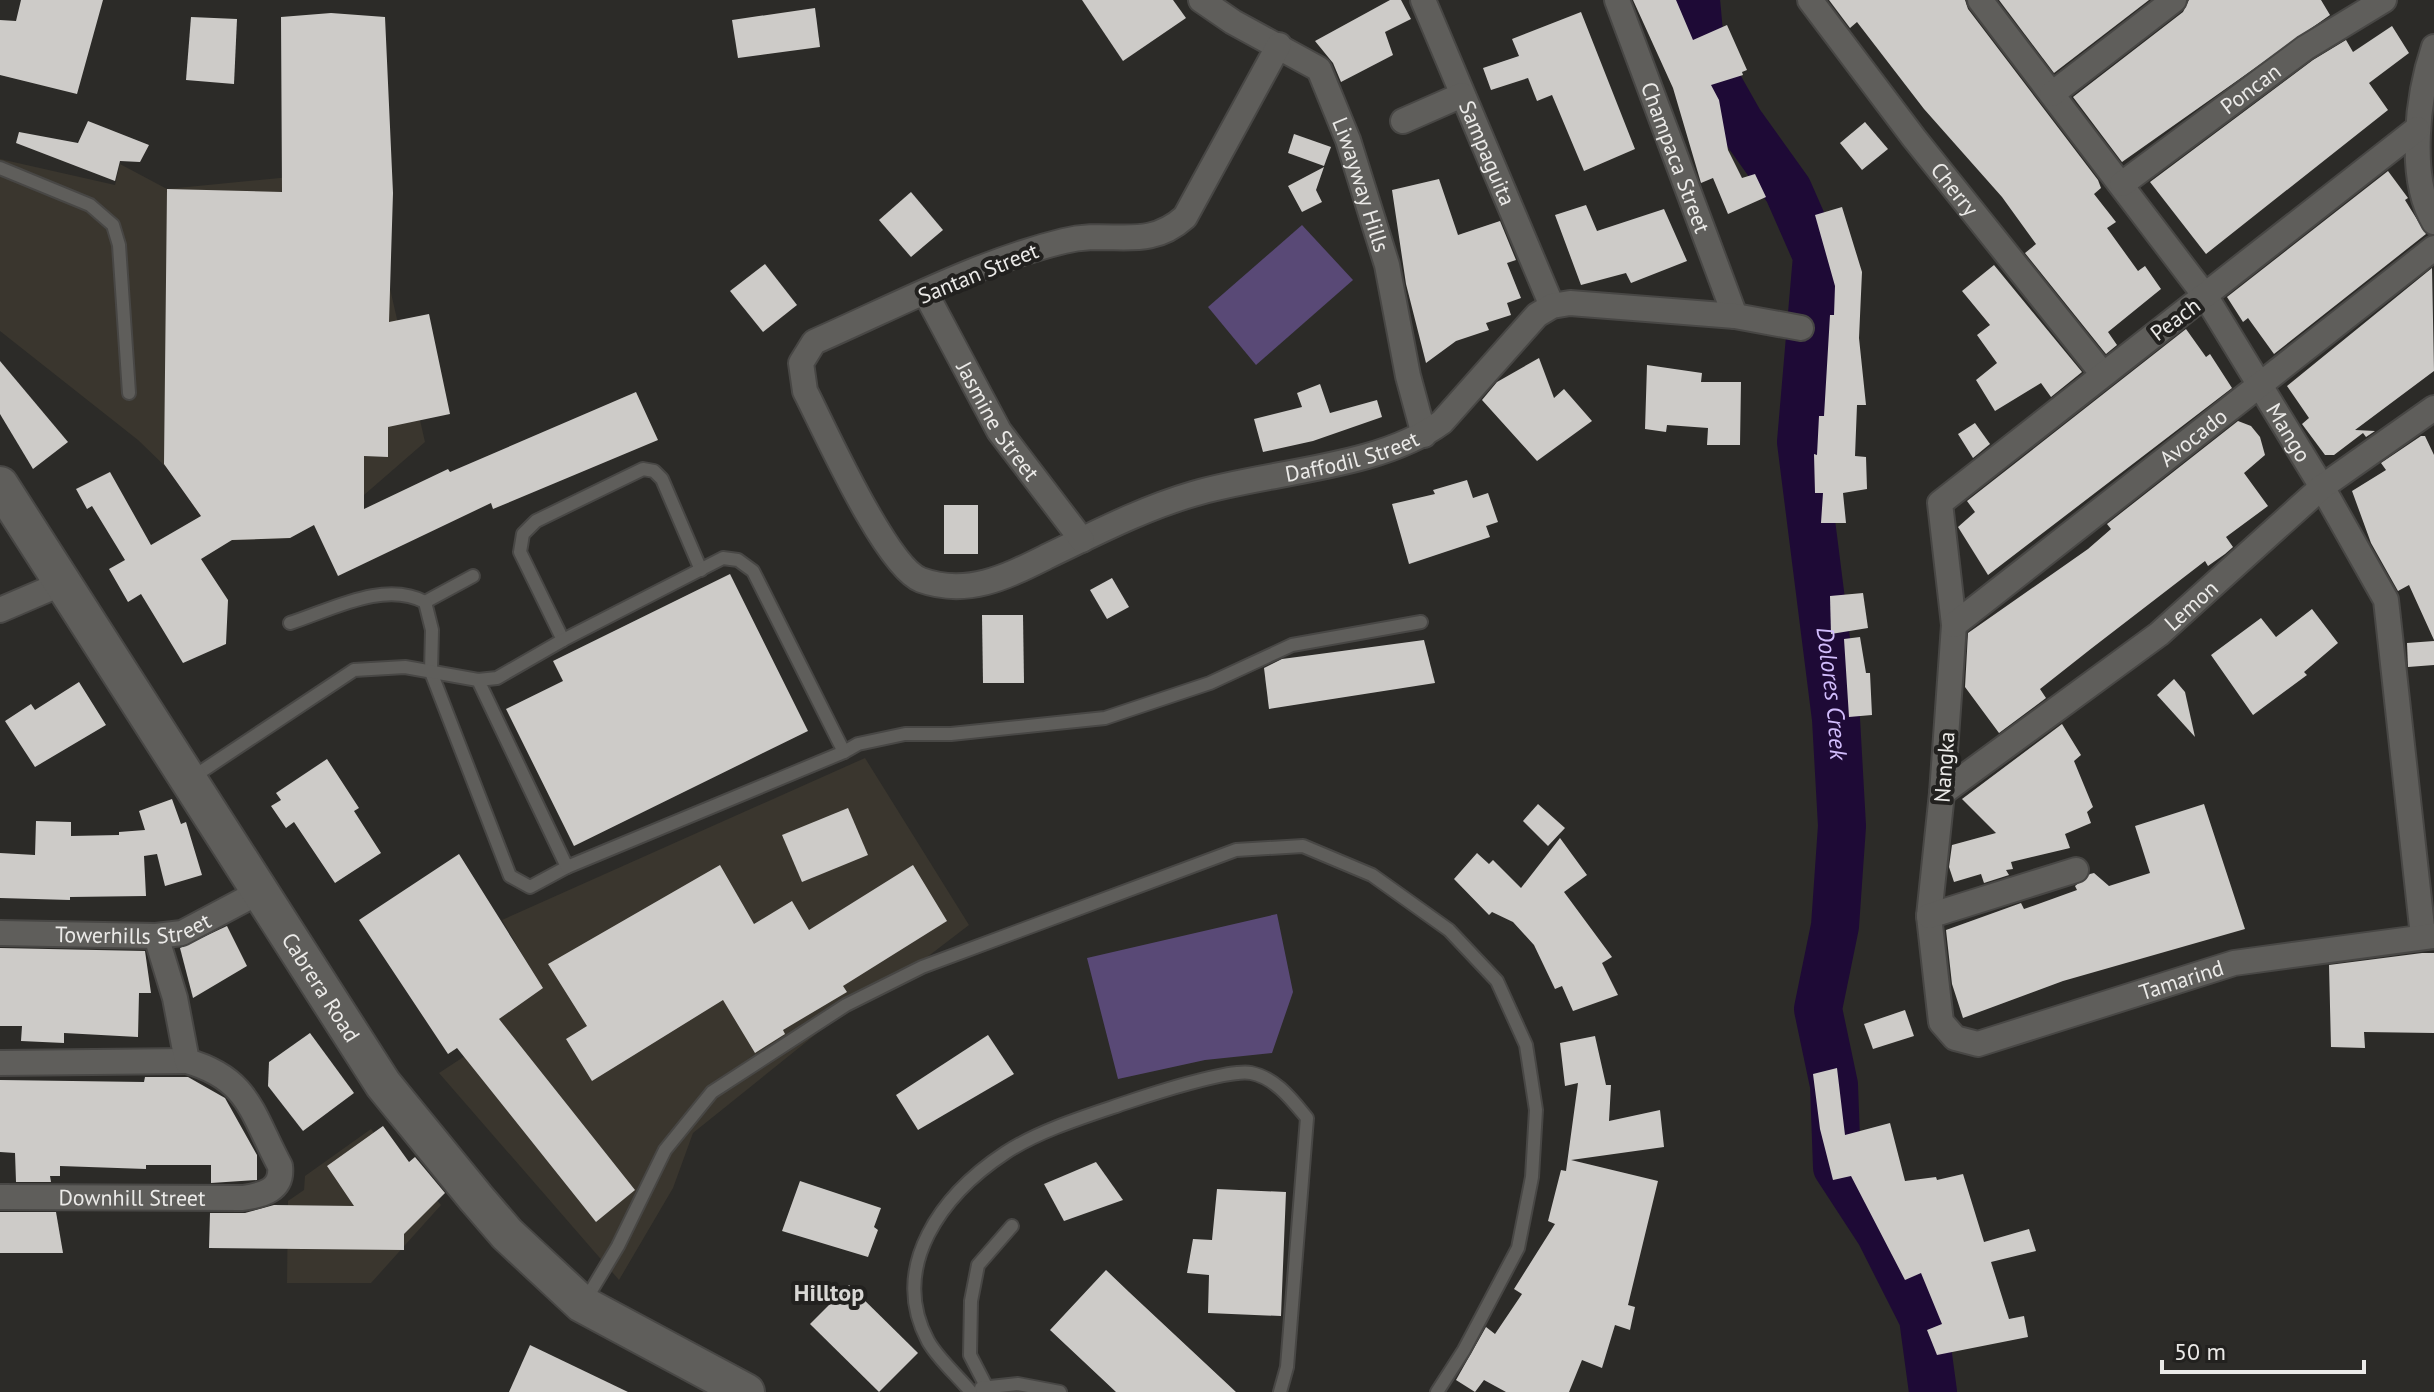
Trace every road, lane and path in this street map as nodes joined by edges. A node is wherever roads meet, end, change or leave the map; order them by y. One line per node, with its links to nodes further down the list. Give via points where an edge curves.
1 (1201, 0): 8 (street, Liwayway Hills)
2 (1423, 0): 11 (street, Sampaguita)
3 (1617, 0): 21 (street, Champaca Street)
4 (1810, 0): 24 (street, Cherry)
5 (1980, 0): 10 (street, Mango)
6 (2174, 0): 10 (street)
7 (2384, 0): 15 (street, Poncan, via 2305,48)
8 (1279, 45): 18 (street, Santan Street, via 1185,217 1169,232 1148,239 1085,236 1019,252); 28 (street, Liwayway Hills, via 1319,69 1333,99 1387,265)
9 (2434, 47): 13 (street)
10 (2052, 94): 15 (street, Mango)
11 (1462, 95): 12 (street); 20 (street, Sampaguita)
12 (1403, 121)
13 (2417, 129): 16 (street, via 2423,196); 19 (street, Peach)
14 (0, 168): 26 (lane, via 90,205 113,225 119,245)
15 (2122, 184): 19 (street, Mango)
16 (2434, 222)
17 (2434, 248): 25 (street, Avocado)
18 (926, 294): 23 (street, Santan Street); 32 (street, Jasmine Street, via 999,431)
19 (2206, 297): 24 (street, Peach); 25 (street, Mango)
20 (1552, 306): 21 (street); 28 (street, Daffodil Street, via 1537,315 1442,422)
21 (1735, 316): 22 (street)
22 (1801, 328)
23 (814, 342): 32 (street, Daffodil Street, via 801,363 805,391 884,542 918,579 949,586 994,583)
24 (2102, 373): 31 (street, Peach, via 1947,495)
25 (2262, 386): 30 (street, Mango); 40 (street, Avocado)
26 (129, 393)
27 (2431, 416): 30 (street, Lemon)
28 (1424, 435): 32 (street, Daffodil Street, via 1316,467 1194,493 1131,515)
29 (0, 485): 35 (main road, Cabrera Road)
30 (2322, 487): 46 (street, Lemon, via 2159,634); 53 (street, Mango, via 2388,611)
31 (1941, 511): 40 (street, Nangka)
32 (1082, 540)
33 (701, 570): 41 (lane); 41 (lane, via 654,471 643,469 536,521 523,534 520,552); 44 (lane, via 723,558 738,560 753,571)
34 (473, 576): 36 (lane)
35 (63, 583): 37 (street); 45 (main road, Cabrera Road)
36 (425, 602): 39 (lane, via 409,593 381,593); 42 (lane, via 432,630)
37 (0, 610)
38 (1421, 622): 44 (lane, via 1292,645 1210,683 1105,718 905,734)
39 (290, 623)
40 (1954, 625): 46 (street, Nangka)
41 (563, 640): 43 (lane, via 497,678)
42 (431, 672): 43 (lane); 45 (lane, via 405,667 354,670); 47 (lane, via 510,876 530,887)
43 (478, 680): 47 (lane)
44 (844, 752): 47 (lane)
45 (188, 781): 49 (main road, Cabrera Road)
46 (1942, 793): 50 (street, Nangka)
47 (567, 867)
48 (2076, 870): 50 (street)
49 (259, 892): 52 (street, Towerhills Street, via 182,933); 59 (main road, Cabrera Road, via 383,1084 507,1234)
50 (1929, 916): 54 (street, Nangka)
51 (0, 933): 52 (street, Towerhills Street)
52 (156, 936): 55 (street)
53 (2428, 936): 54 (street, Tamarind, via 2234,963 1978,1044 1955,1038)
54 (1941, 1022)
55 (187, 1061): 56 (street); 57 (street, Downhill Street, via 213,1068 243,1095 280,1166 281,1175 265,1195)
56 (0, 1063)
57 (0, 1197)
58 (1012, 1226): 60 (lane, via 978,1265 971,1301 970,1355)
59 (582, 1304): 61 (main road, Cabrera Road); 65 (lane, via 618,1246 665,1150 712,1092 846,1005 922,967 1236,850 1303,846 1372,875 1449,930 1497,981 1526,1045 1536,1110 1532,1177 1518,1248)
60 (986, 1386): 62 (lane); 63 (lane, via 1018,1384)
61 (746, 1392)
62 (971, 1392): 64 (lane, via 928,1341 912,1289 925,1237 956,1193 1006,1152 1082,1117 1181,1085 1250,1073 1282,1088 1307,1118 1287,1367)
63 (1060, 1392)
64 (1280, 1392)
65 (1437, 1392)

